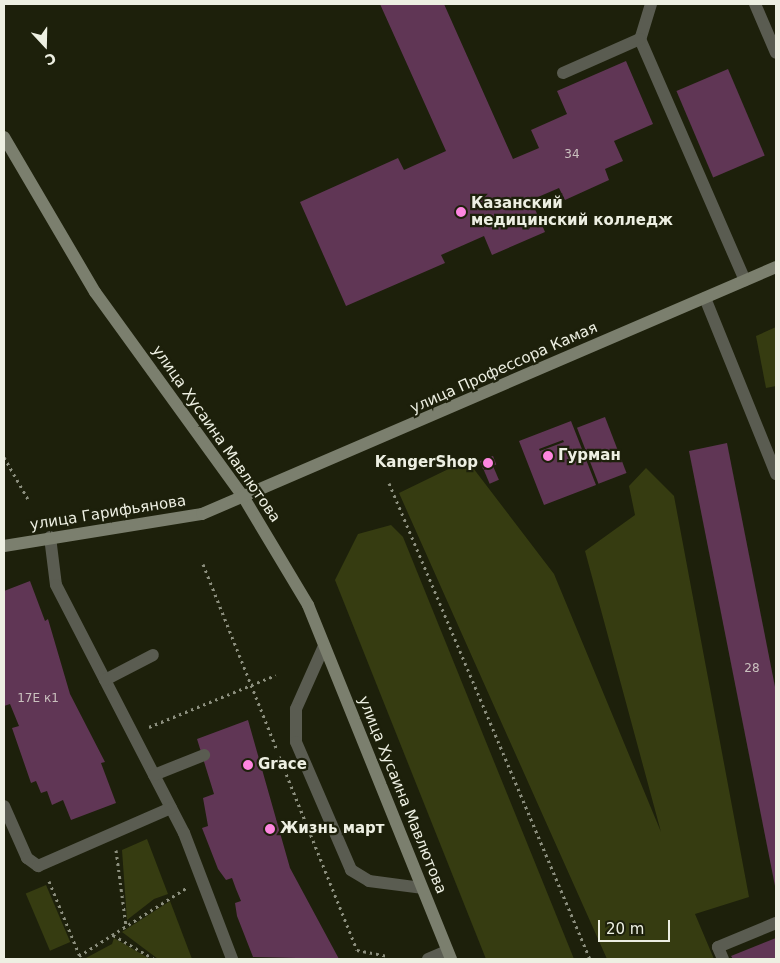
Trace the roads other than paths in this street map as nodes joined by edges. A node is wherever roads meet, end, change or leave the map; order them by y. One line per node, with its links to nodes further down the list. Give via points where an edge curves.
1 (651, 4): 3 (lane)
2 (755, 4): 4 (lane)
3 (640, 39): 5 (lane); 8 (lane)
4 (776, 53)
5 (563, 73)
6 (4, 137): 11 (street, улица Хусаина Мавлютова, via 95,292)
7 (776, 267): 8 (street, улица Профессора Камая)
8 (745, 280): 9 (street, улица Профессора Камая)
9 (705, 298): 10 (lane); 11 (street, улица Профессора Камая)
10 (776, 474)
11 (244, 498): 12 (street, улица Гарифьянова, via 167,523); 14 (street, улица Хусаина Мавлютова, via 308,605)
12 (50, 537): 13 (street, улица Гарифьянова); 16 (lane, via 53,579)
13 (4, 546)
14 (324, 646): 21 (street, улица Хусаина Мавлютова); 21 (lane, via 296,709 296,742 351,870 369,881)
15 (154, 655): 16 (lane)
16 (105, 680): 18 (lane)
17 (204, 756): 18 (lane)
18 (154, 775): 20 (lane)
19 (4, 806): 20 (lane, via 30,864 42,865)
20 (171, 808): 24 (lane)
21 (422, 888): 23 (street, улица Хусаина Мавлютова)
22 (776, 923): 26 (lane, via 718,947)
23 (449, 955): 25 (lane)
24 (232, 959)
25 (428, 959)
26 (723, 959)

